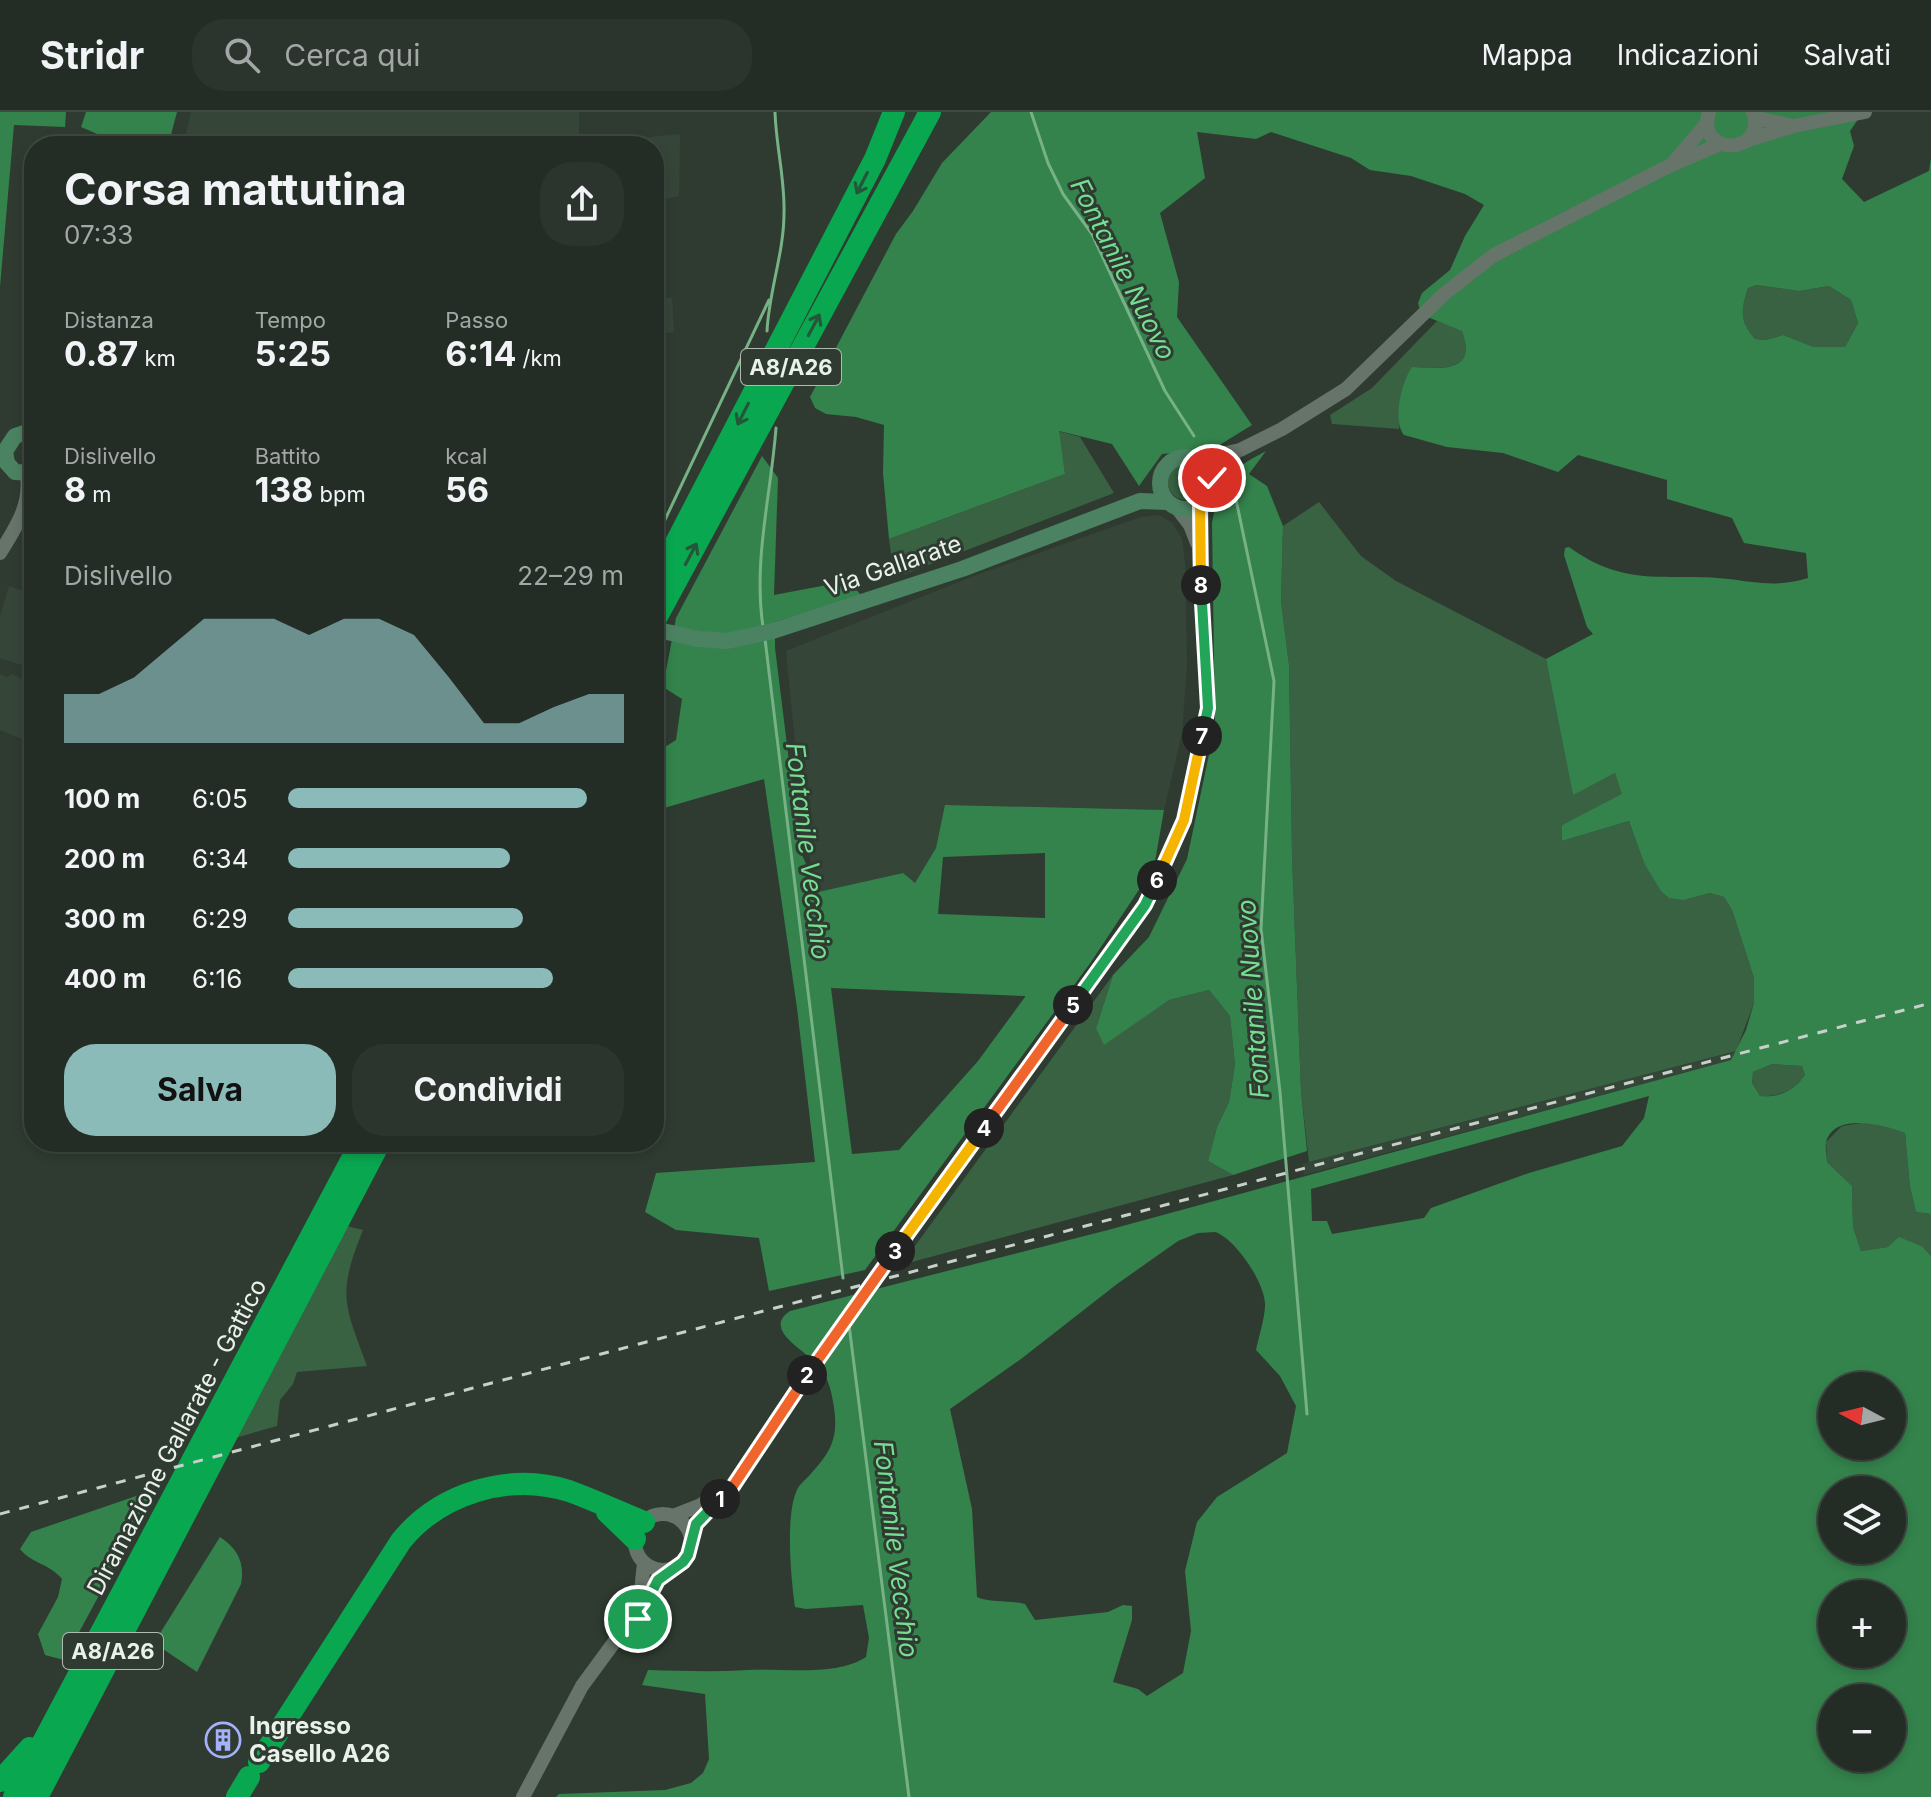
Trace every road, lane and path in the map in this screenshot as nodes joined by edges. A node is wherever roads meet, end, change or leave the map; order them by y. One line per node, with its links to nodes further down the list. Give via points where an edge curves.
1 (894, 112): 22 (highway, A8/A26, one-way to 22, via 875,159)
2 (930, 112): 23 (highway, A8/A26, one-way to 2)
3 (1865, 112): 6 (street)
4 (1754, 115): 6 (street); 7 (street)
5 (1707, 118): 8 (street, via 1710,136); 9 (street)
6 (1794, 126): 7 (street)
7 (1748, 140): 8 (street)
8 (1720, 144): 9 (street)
9 (1669, 166): 11 (street, via 1494,255 1444,294 1346,389)
10 (5, 437): 13 (main road, via 7,463)
11 (1236, 452): 12 (street); 15 (street)
12 (1198, 459): 14 (main road, via 1176,458); 15 (main road, via 1209,470)
13 (24, 473)
14 (1161, 474): 16 (main road); 17 (main road, via 1159,484)
15 (1212, 486): 18 (main road)
16 (1140, 501): 17 (main road, Via Gallarate); 24 (main road, Via Gallarate, via 962,569 773,631 727,641)
17 (1172, 505): 18 (main road); 20 (street, via 1190,525)
18 (1200, 505): 20 (street)
19 (24, 510): 21 (street)
20 (1199, 551): 28 (street, via 1208,708 1184,820 1145,905)
21 (0, 553)
22 (664, 566)
23 (664, 604)
24 (664, 631)
25 (356, 1152): 27 (highway, Diramazione Gallarate - Gattico / A8/A26)
26 (374, 1152): 27 (highway, Diramazione Gallarate - Gattico / A8/A26)
27 (243, 1384): 34 (highway, Diramazione Gallarate - Gattico / A8/A26)
28 (780, 1414): 29 (street, via 726,1483 701,1505); 31 (street, via 733,1486 696,1524)
29 (673, 1516): 30 (street, via 658,1515); 31 (street)
30 (639, 1530): 32 (street, via 638,1556); 40 (highway, via 568,1491 505,1485 455,1498 416,1523)
31 (691, 1538): 33 (street, via 688,1555)
32 (644, 1563): 33 (street); 35 (street, via 632,1618 582,1686)
33 (669, 1570): 35 (street)
34 (81, 1693): 36 (highway); 37 (highway, Diramazione Gallarate - Gattico / A8/A26); 38 (highway, Diramazione Gallarate - Gattico / A8/A26); 39 (highway, via 60,1772)
35 (561, 1727): 41 (street)
36 (0, 1781)
37 (14, 1797)
38 (37, 1797)
39 (47, 1797)
40 (237, 1797)
41 (523, 1797)

